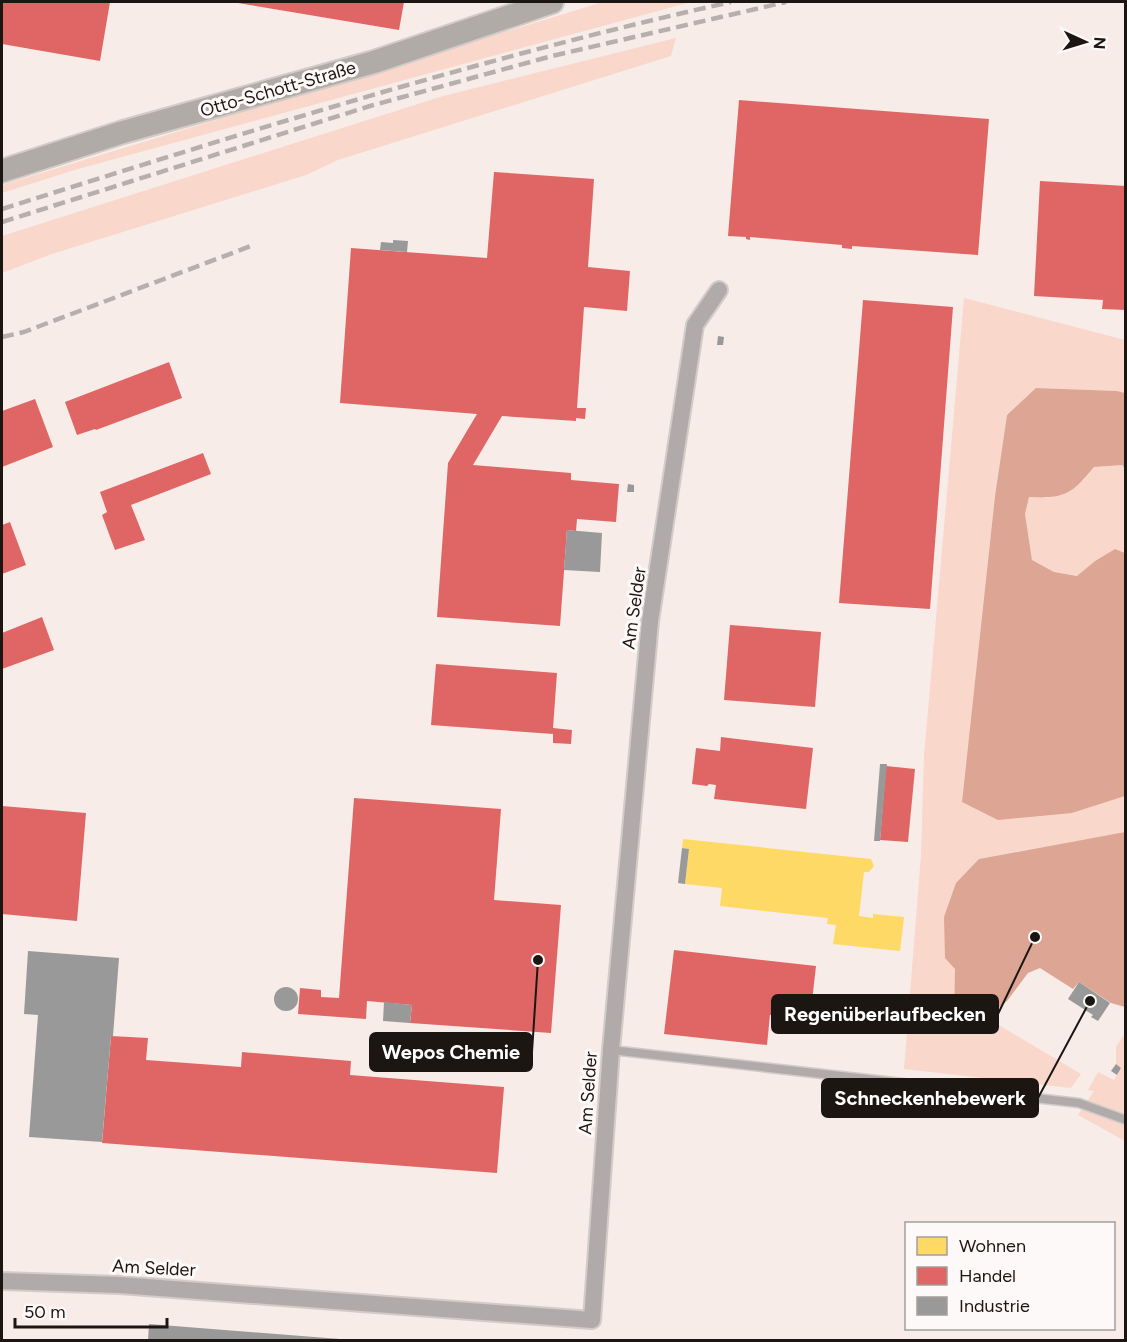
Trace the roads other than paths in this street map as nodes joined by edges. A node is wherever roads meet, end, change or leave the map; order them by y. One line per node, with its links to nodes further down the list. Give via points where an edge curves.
1 (552, 2): 2 (street, Otto-Schott-Straße, via 374,62 123,132)
2 (2, 171)
3 (719, 290): 4 (street, Am Selder, via 695,325 650,621)
4 (611, 1050): 5 (lane, via 1079,1103); 6 (street, Am Selder, via 592,1320 197,1290)
5 (1125, 1120)
6 (2, 1281)

